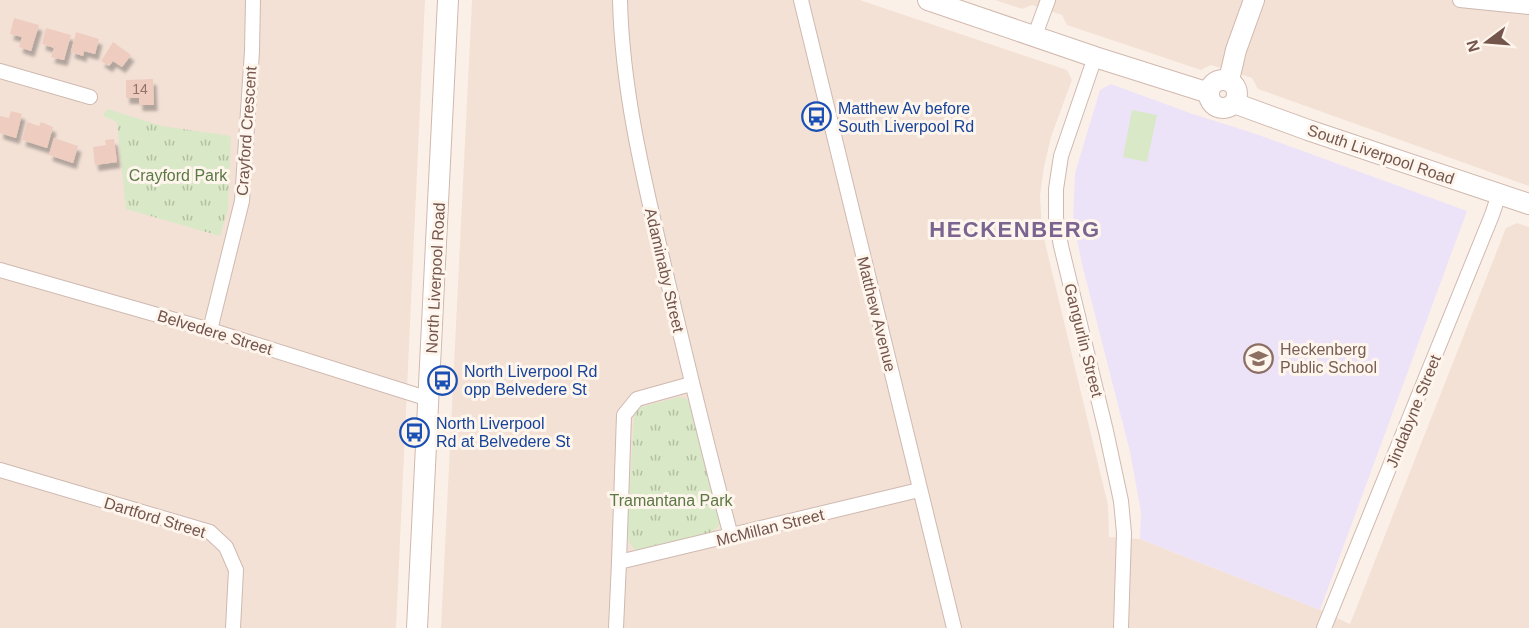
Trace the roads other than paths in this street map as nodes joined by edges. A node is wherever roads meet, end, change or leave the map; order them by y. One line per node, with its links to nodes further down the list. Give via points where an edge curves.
1 (253, 0): 20 (street, Crayford Crescent, via 242,201)
2 (448, 0): 22 (main road, North Liverpool Road)
3 (620, 0): 21 (street, Adaminaby Street, via 635,140)
4 (801, 0): 24 (street, Matthew Avenue)
5 (928, 0): 10 (main road)
6 (1048, 0): 10 (street)
7 (1254, 0): 13 (main road)
8 (1460, 0): 9 (street)
9 (1529, 7)
10 (1035, 35): 11 (main road)
11 (1095, 57): 14 (main road); 31 (street, Gangurlin Street, via 1061,156 1056,218 1121,501)
12 (0, 71): 15 (street)
13 (1229, 80): 14 (main road, via 1216,80); 16 (main road, via 1236,88)
14 (1209, 93): 16 (main road, via 1211,102 1220,108)
15 (90, 97)
16 (1234, 103): 17 (main road, South Liverpool Road)
17 (1499, 194): 18 (main road, South Liverpool Road); 32 (street, Jindabyne Street)
18 (1529, 204)
19 (0, 270): 20 (street, Belvedere Street)
20 (210, 330): 22 (street, Belvedere Street)
21 (691, 384): 25 (street, Adaminaby Street); 26 (street, via 637,399 624,415)
22 (429, 399): 28 (main road, North Liverpool Road)
23 (0, 470): 27 (street, Dartford Street, via 210,532 226,547 236,570)
24 (919, 490): 25 (street, McMillan Street); 30 (street, Matthew Avenue)
25 (731, 536): 26 (street, McMillan Street)
26 (620, 562): 29 (street)
27 (233, 628)
28 (417, 628)
29 (615, 628)
30 (954, 628)
31 (1121, 628)
32 (1324, 628)

